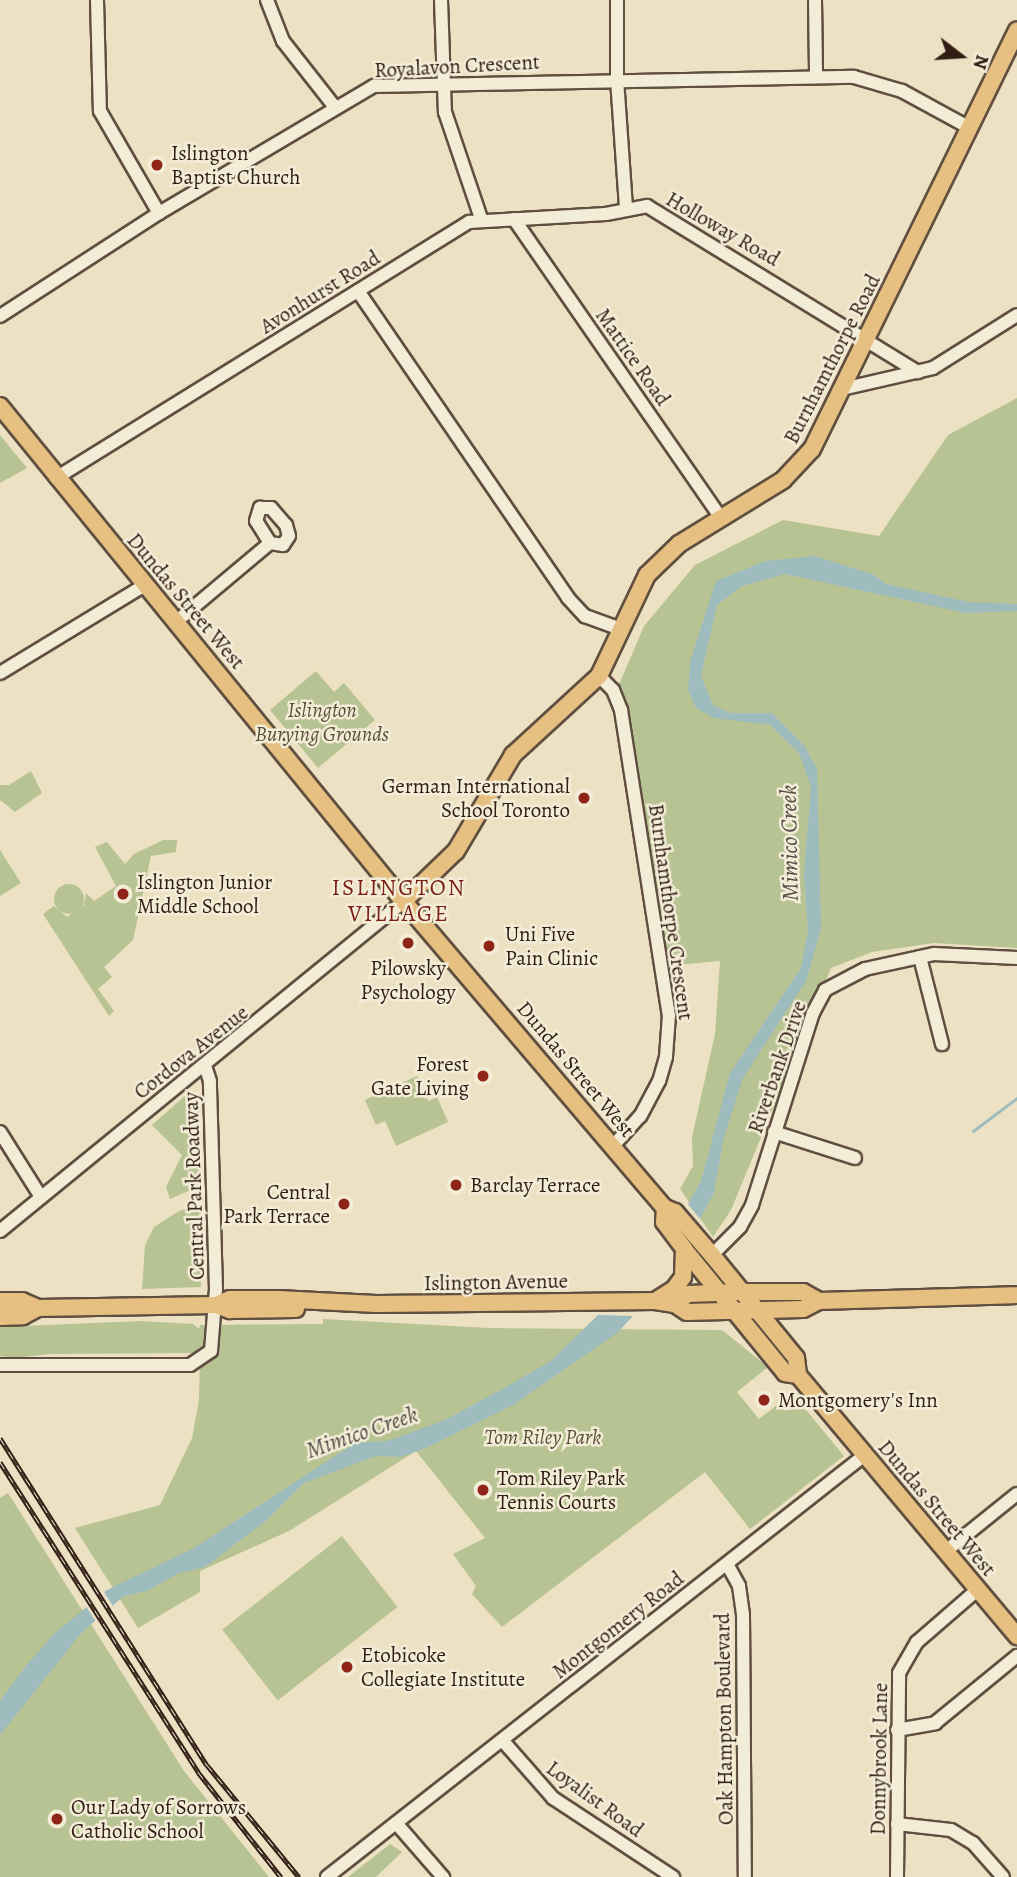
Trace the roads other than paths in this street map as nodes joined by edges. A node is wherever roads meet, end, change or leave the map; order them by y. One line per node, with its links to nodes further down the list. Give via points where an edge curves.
1 (97, 0): 13 (street, via 100,111)
2 (267, 0): 10 (street, via 283,41)
3 (441, 0): 9 (street)
4 (617, 0): 8 (street)
5 (815, 0): 7 (street)
6 (1017, 30): 11 (main road, Burnhamthorpe Road)
7 (816, 76): 8 (street, Royalavon Crescent); 11 (street, Royalavon Crescent, via 886,84)
8 (617, 79): 9 (street, Royalavon Crescent); 12 (street)
9 (442, 82): 10 (street, Royalavon Crescent, via 374,86); 15 (street, via 451,134)
10 (334, 106): 13 (street, Royalavon Crescent)
11 (970, 128): 19 (main road, Burnhamthorpe Road)
12 (626, 207): 14 (street, Avonhurst Road, via 606,214); 19 (street, Holloway Road, via 647,206 664,215)
13 (159, 213): 18 (street, Royalavon Crescent)
14 (514, 219): 15 (street, Avonhurst Road); 24 (street, Mattice Road)
15 (482, 221): 16 (street, Avonhurst Road, via 469,222)
16 (358, 291): 23 (street, Avonhurst Road); 28 (street, via 568,598 585,616)
17 (1017, 315): 20 (street, via 944,364)
18 (0, 316)
19 (867, 339): 20 (street, Holloway Road); 21 (main road, Burnhamthorpe Road)
20 (918, 372): 21 (street)
21 (842, 389): 24 (main road, Burnhamthorpe Road, via 799,466 765,493)
22 (0, 406): 23 (main road, Dundas Street West)
23 (56, 478): 26 (main road, Dundas Street West)
24 (720, 517): 28 (main road, Burnhamthorpe Road, via 679,544 647,575)
25 (270, 543): 27 (street)
26 (145, 585): 27 (main road, Dundas Street West); 29 (street)
27 (177, 621): 31 (main road, Dundas Street West)
28 (621, 629): 30 (main road, Burnhamthorpe Road)
29 (0, 673)
30 (599, 676): 31 (main road, Burnhamthorpe Road, via 513,755 456,851); 38 (street, Burnhamthorpe Crescent, via 616,695 627,745 669,1015 666,1057 649,1104)
31 (404, 901): 35 (street, Cordova Avenue); 38 (main road, Dundas Street West)
32 (920, 957): 33 (street, Riverbank Drive, via 944,953); 34 (street); 37 (street, Riverbank Drive, via 865,969 825,990 813,1013)
33 (1017, 958)
34 (942, 1044)
35 (205, 1066): 40 (street, Cordova Avenue); 52 (street, Central Park Roadway, via 210,1081)
36 (0, 1132): 40 (street)
37 (774, 1132): 39 (street); 44 (street, Riverbank Drive, via 746,1219)
38 (613, 1146): 41 (main road, Dundas Street West)
39 (855, 1158)
40 (41, 1197): 42 (street, Cordova Avenue)
41 (665, 1208): 43 (main road, Dundas Street West, via 664,1222); 44 (main road, Dundas Street West, via 675,1212)
42 (0, 1231)
43 (684, 1249): 46 (main road, Dundas Street West); 49 (main road, via 683,1277)
44 (712, 1255): 45 (main road, Dundas Street West)
45 (743, 1292): 46 (main road, Islington Avenue); 50 (main road, Islington Avenue, via 803,1292); 55 (main road, Dundas Street West)
46 (720, 1293): 51 (main road, Islington Avenue, via 688,1294); 56 (main road, Dundas Street West)
47 (1017, 1296): 50 (main road, Islington Avenue)
48 (0, 1301): 53 (main road, Islington Avenue, via 22,1301)
49 (655, 1301): 51 (main road, Islington Avenue); 52 (main road, Islington Avenue, via 318,1303 305,1298 230,1299)
50 (819, 1301): 54 (main road, Islington Avenue)
51 (676, 1304): 56 (main road, Islington Avenue, via 687,1312)
52 (216, 1305): 53 (main road, Islington Avenue); 59 (street, via 212,1348 196,1363)
53 (38, 1308): 57 (main road, Islington Avenue, via 23,1316)
54 (803, 1309): 55 (main road, Islington Avenue); 58 (main road, via 785,1321)
55 (756, 1310): 56 (main road, Islington Avenue); 58 (main road, Dundas Street West)
56 (735, 1311): 60 (main road, Dundas Street West, via 785,1373)
57 (0, 1317)
58 (781, 1340): 60 (main road, Dundas Street West, via 796,1358)
59 (0, 1366)
60 (798, 1376): 61 (main road, Dundas Street West)
61 (866, 1454): 63 (main road, Dundas Street West); 64 (street, Montgomery Road)
62 (1017, 1494): 63 (street)
63 (946, 1551): 65 (main road, Dundas Street West)
64 (727, 1564): 69 (street, Montgomery Road); 75 (street, Oak Hampton Boulevard, via 740,1586 742,1604)
65 (977, 1590): 66 (main road, Dundas Street West); 68 (street, Donnybrook Lane, via 917,1642 903,1662 897,1684)
66 (1017, 1636)
67 (1017, 1656): 68 (street, via 935,1723)
68 (897, 1730): 71 (street, Donnybrook Lane)
69 (503, 1741): 70 (street, Montgomery Road); 74 (street, Loyalist Road, via 548,1794)
70 (396, 1823): 72 (street, Montgomery Road); 73 (street)
71 (897, 1824): 76 (street, Donnybrook Lane); 77 (street, via 942,1828 961,1835)
72 (327, 1877)
73 (443, 1877)
74 (673, 1877)
75 (745, 1877)
76 (897, 1877)
77 (1003, 1877)

